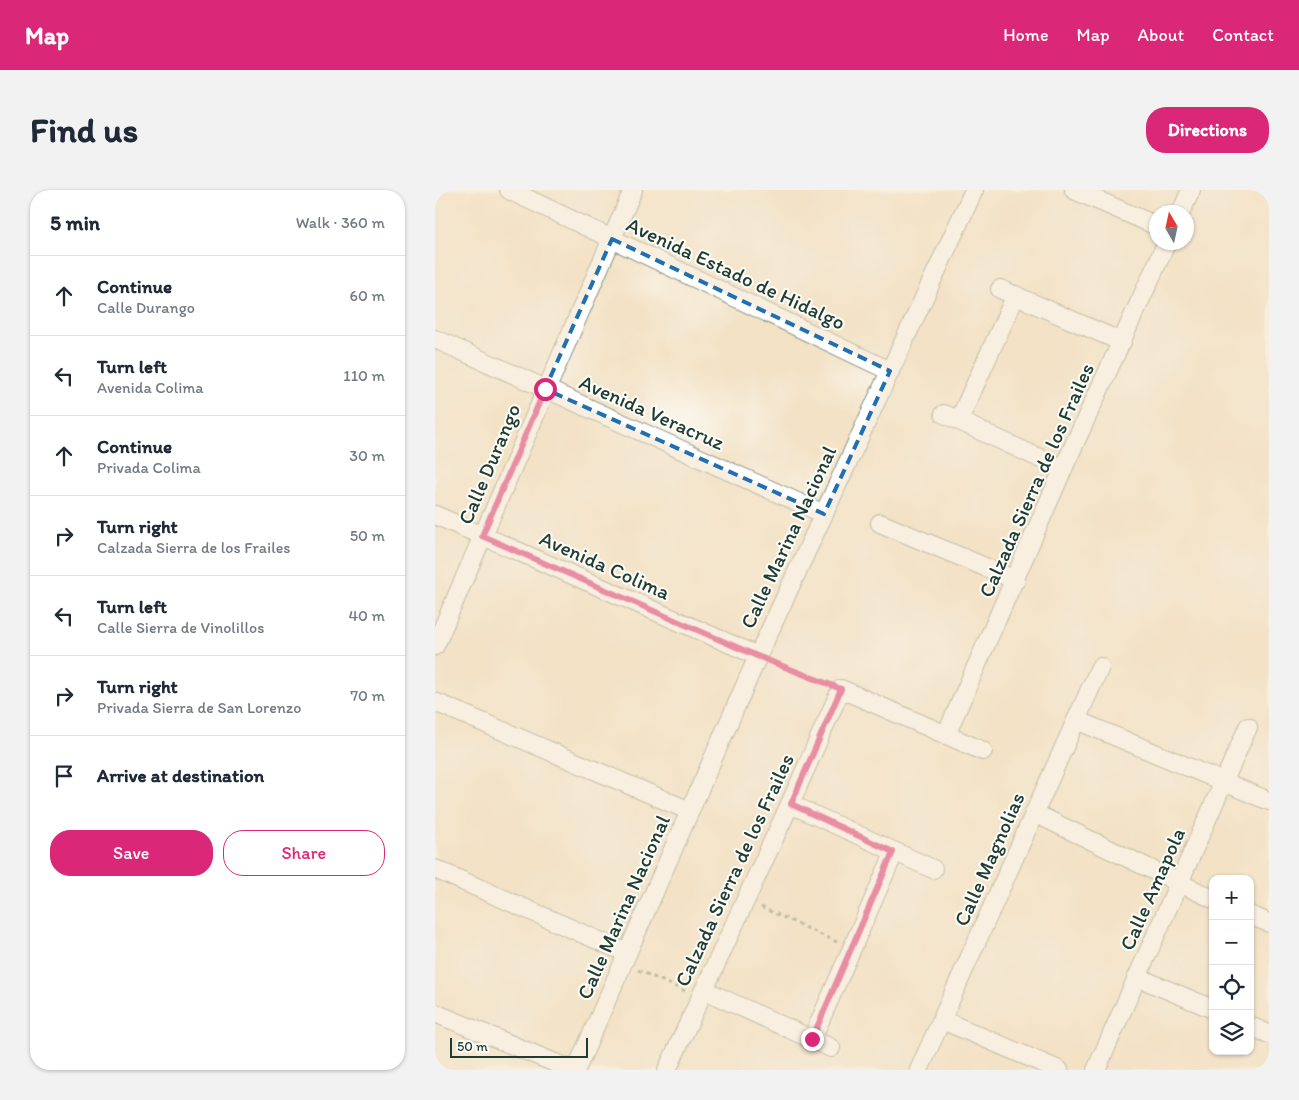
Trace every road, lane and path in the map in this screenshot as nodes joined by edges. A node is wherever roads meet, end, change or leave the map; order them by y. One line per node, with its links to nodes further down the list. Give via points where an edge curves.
1 (509, 190): 8 (street, Avenida Estado de Hidalgo)
2 (633, 190): 8 (street, Calle Durango)
3 (1074, 190): 7 (street)
4 (1191, 190): 6 (street)
5 (968, 192): 12 (street, Calle Marina Nacional)
6 (1184, 205)
7 (1149, 223)
8 (612, 239): 12 (street, Avenida Estado de Hidalgo); 13 (street, Calle Durango)
9 (1163, 250): 11 (street, Calzada Sierra de los Frailes)
10 (435, 339): 13 (street, Avenida Veracruz)
11 (1123, 342): 14 (street, Calzada Sierra de los Frailes); 14 (street, via 1008,292 951,417)
12 (890, 371): 15 (street, Calle Marina Nacional)
13 (545, 389): 15 (street, Avenida Veracruz); 18 (street, Calle Durango)
14 (1063, 469): 19 (street, Calzada Sierra de los Frailes)
15 (824, 514): 21 (street, Calle Marina Nacional)
16 (435, 515): 18 (street, Avenida Colima)
17 (880, 523): 19 (street)
18 (482, 536): 20 (street, Calle Durango); 21 (street, Avenida Colima)
19 (1016, 580): 27 (street, Calzada Sierra de los Frailes)
20 (435, 646)
21 (757, 656): 23 (path); 32 (street, Calle Marina Nacional)
22 (1100, 667): 25 (street, Calle Magnolias)
23 (841, 689): 27 (street); 31 (street, Calzada Sierra de los Frailes)
24 (435, 702): 32 (street)
25 (1076, 720): 29 (street); 33 (street, Calle Magnolias)
26 (1248, 727): 29 (street, Calle Amapola)
27 (946, 735): 28 (street)
28 (983, 752)
29 (1224, 781): 30 (street); 37 (street, Calle Amapola)
30 (1269, 801)
31 (791, 804): 34 (street); 39 (street, Calzada Sierra de los Frailes)
32 (690, 811): 43 (street, Calle Marina Nacional)
33 (1034, 813): 37 (street); 48 (street, Calle Magnolias)
34 (893, 852): 36 (street); 42 (street)
35 (435, 869): 43 (street)
36 (933, 870)
37 (1178, 884): 38 (street); 44 (street, Calle Amapola)
38 (1209, 897)
39 (745, 899): 42 (path); 45 (street, Calzada Sierra de los Frailes)
40 (1254, 917): 41 (street)
41 (1269, 923)
42 (851, 949): 51 (street)
43 (625, 958): 45 (path); 55 (street, Calle Marina Nacional)
44 (1137, 977): 46 (street); 58 (street, Calle Amapola)
45 (701, 994): 51 (street); 56 (street, Calzada Sierra de los Frailes)
46 (1209, 1007)
47 (435, 1012): 54 (street)
48 (942, 1020): 53 (street); 57 (street, Calle Magnolias)
49 (1254, 1028): 50 (street)
50 (1269, 1034)
51 (812, 1039): 52 (street)
52 (831, 1048)
53 (1048, 1068)
54 (572, 1070)
55 (576, 1070)
56 (667, 1070)
57 (919, 1070)
58 (1096, 1070)

